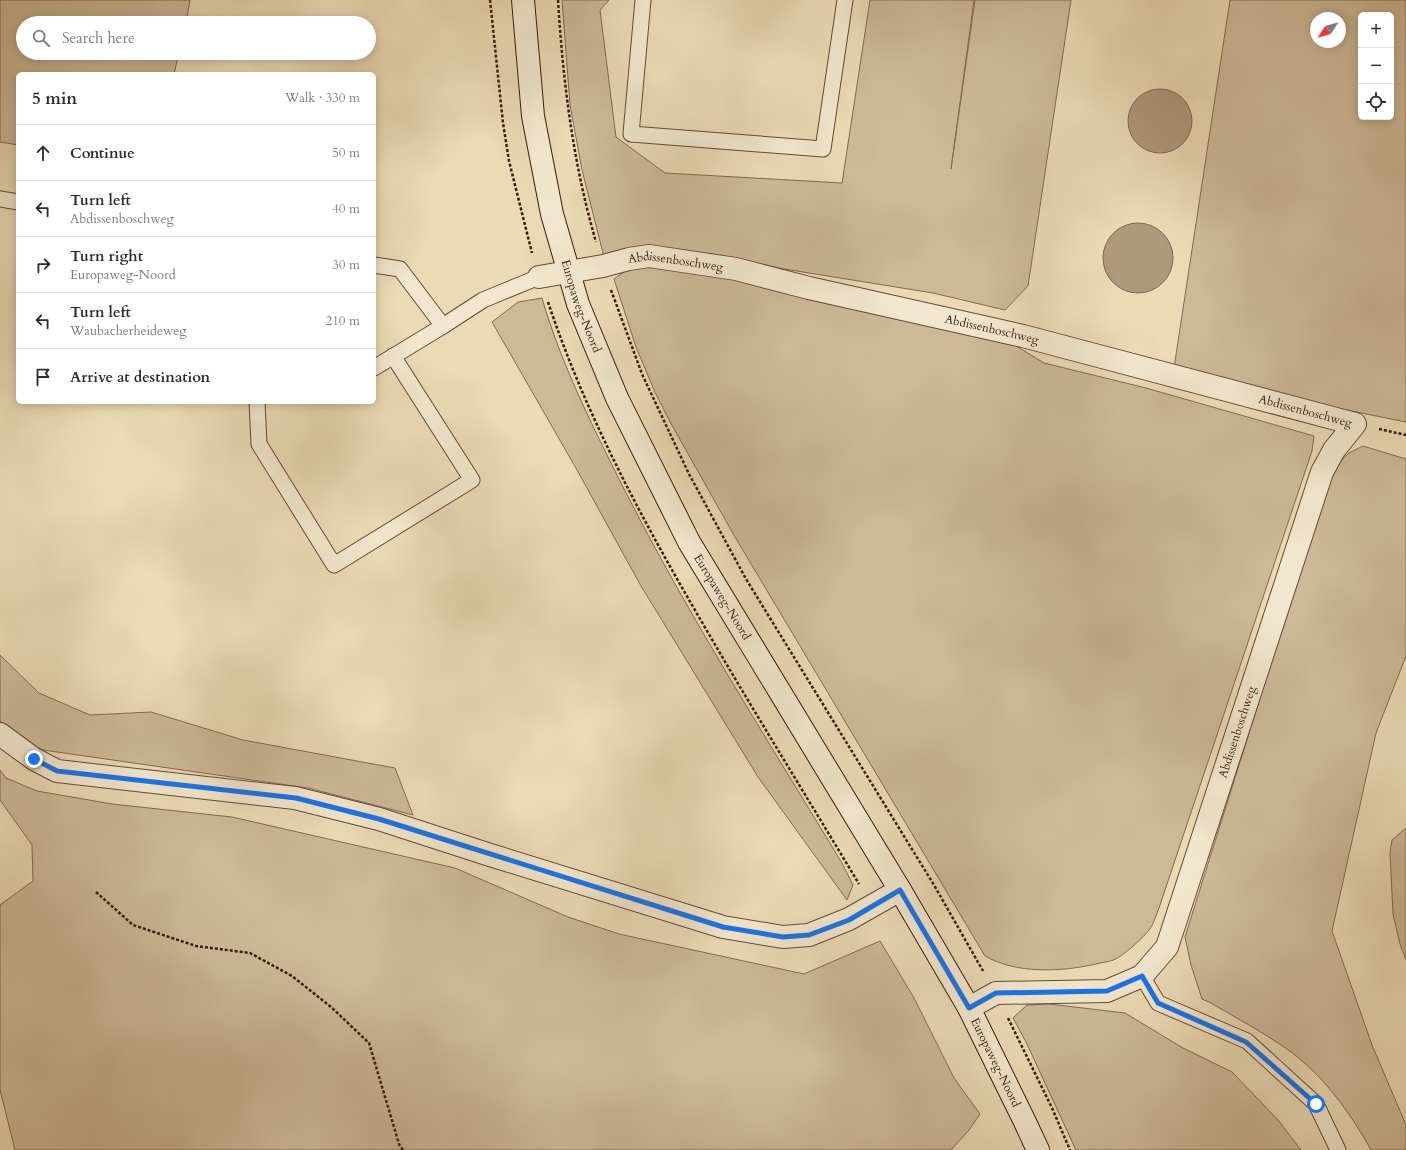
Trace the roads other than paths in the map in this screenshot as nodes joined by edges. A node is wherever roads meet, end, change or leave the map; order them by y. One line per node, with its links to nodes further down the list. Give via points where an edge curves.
1 (523, 0): 7 (street, Europaweg-Noord, via 534,116 552,214)
2 (643, 0): 3 (lane, via 631,134 823,149)
3 (845, 0)
4 (0, 199): 5 (lane)
5 (16, 202)
6 (376, 265): 9 (lane, via 400,269)
7 (568, 272): 8 (street, Abdissenboschweg); 14 (street, Europaweg-Noord, via 578,304 617,398 689,542); 15 (street, Abdissenboschweg, via 649,256 736,269 1023,336 1355,424 1334,450 1322,472 1167,947)
8 (539, 276): 9 (lane, via 483,300)
9 (443, 326): 10 (lane)
10 (393, 356): 11 (lane); 12 (lane, via 472,480 334,565 259,444)
11 (376, 367)
12 (257, 404)
13 (0, 734): 14 (street, via 34,759 57,771 296,798 379,819 723,927 783,937 809,935 849,920)
14 (900, 890): 16 (street, Europaweg-Noord)
15 (1142, 976): 16 (street, Abdissenboschweg, via 1107,991 996,993); 18 (lane, via 1158,1003 1246,1042 1316,1104)
16 (969, 1008): 17 (street, Europaweg-Noord)
17 (1038, 1150)
18 (1338, 1150)

